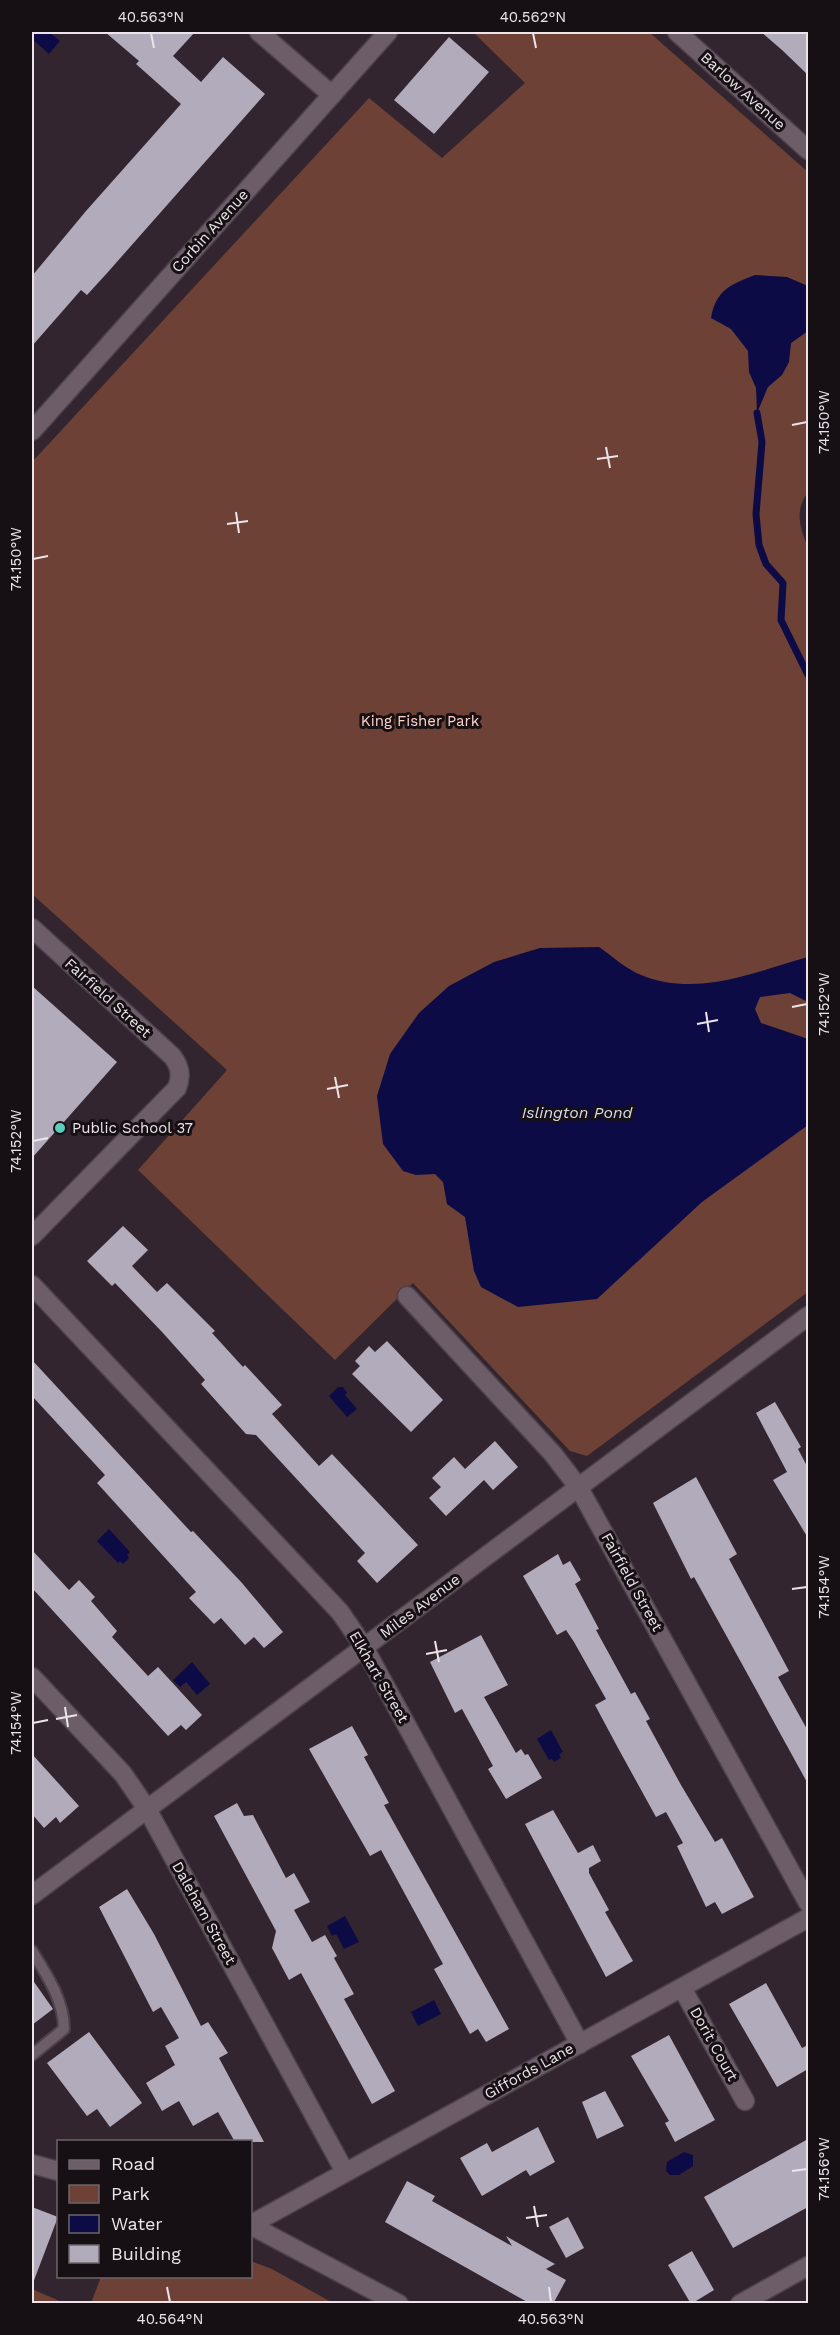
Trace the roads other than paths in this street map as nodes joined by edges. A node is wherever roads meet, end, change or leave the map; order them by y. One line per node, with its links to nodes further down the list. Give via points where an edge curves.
1 (259, 32): 4 (street)
2 (388, 32): 4 (street, Corbin Avenue)
3 (677, 32): 5 (street, Barlow Avenue)
4 (332, 95): 6 (street, Corbin Avenue)
5 (808, 150)
6 (32, 431)
7 (32, 928): 8 (street, Fairfield Street, via 172,1056 180,1071 177,1088)
8 (32, 1236)
9 (32, 1285): 13 (street, Elkhart Street, via 340,1612)
10 (407, 1296): 12 (street, Fairfield Street, via 553,1454)
11 (806, 1323): 12 (street, Miles Avenue)
12 (579, 1488): 13 (street, Miles Avenue); 17 (street, Fairfield Street)
13 (364, 1647): 15 (street, Miles Avenue); 21 (street, Elkhart Street)
14 (32, 1677): 15 (street, Daleham Street, via 123,1774)
15 (147, 1809): 16 (street, Miles Avenue); 26 (street, Daleham Street)
16 (32, 1895)
17 (808, 1903)
18 (808, 1918): 20 (street, Giffords Lane)
19 (32, 1951): 22 (lane, via 64,2012 64,2029)
20 (682, 1988): 21 (street, Giffords Lane); 23 (street, Dorit Court)
21 (579, 2044): 26 (street, Giffords Lane)
22 (32, 2055)
23 (745, 2101)
24 (32, 2164): 25 (street)
25 (57, 2171)
26 (345, 2172): 27 (street, Giffords Lane)
27 (252, 2224)
28 (252, 2226): 30 (street)
29 (808, 2266): 31 (street)
30 (399, 2304)
31 (740, 2304)

